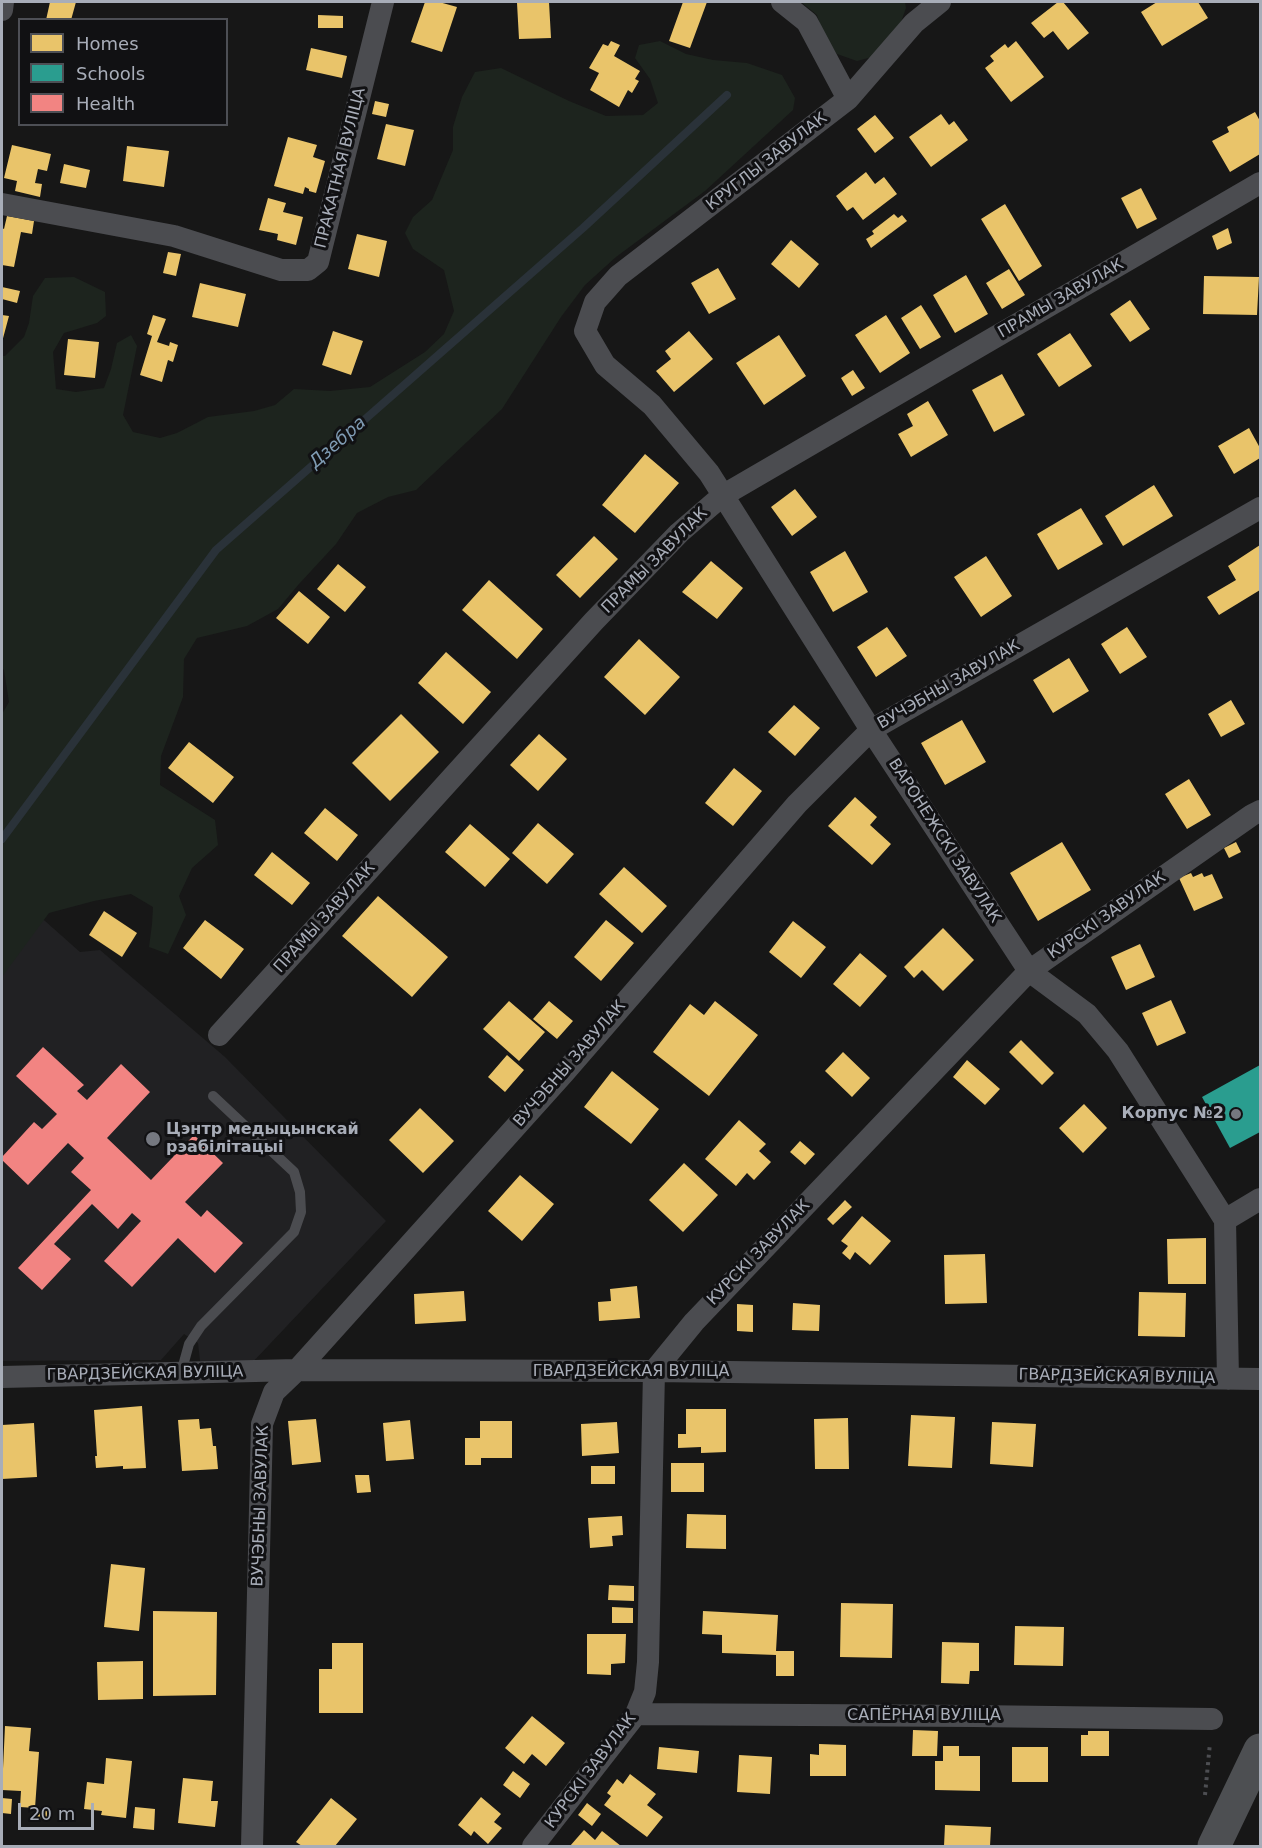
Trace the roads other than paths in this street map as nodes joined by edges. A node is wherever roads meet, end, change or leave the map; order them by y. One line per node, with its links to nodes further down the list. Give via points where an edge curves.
1 (3, 2): 5 (street)
2 (383, 2): 8 (street, ПРАКАТНАЯ ВУЛІЦА, via 318,262 308,270 281,270 174,236)
3 (782, 2): 6 (street, via 807,22)
4 (940, 2): 6 (street, КРУГЛЫ ЗАВУЛАК, via 914,23)
5 (2, 10)
6 (848, 99): 9 (street, КРУГЛЫ ЗАВУЛАК, via 618,276)
7 (1260, 183): 10 (street, ПРАМЫ ЗАВУЛАК)
8 (2, 204)
9 (595, 302): 10 (street, ВАРОНЕЖСКІ ЗАВУЛАК, via 585,331 605,365 652,405 709,473)
10 (722, 496): 12 (street, ВАРОНЕЖСКІ ЗАВУЛАК); 15 (street, ПРАМЫ ЗАВУЛАК, via 679,533 594,621)
11 (1260, 508): 12 (street, ВУЧЭБНЫ ЗАВУЛАК)
12 (871, 730): 14 (street, ВАРОНЕЖСКІ ЗАВУЛАК); 19 (street, ВУЧЭБНЫ ЗАВУЛАК, via 797,804 556,1082)
13 (1260, 812): 14 (street, КУРСКІ ЗАВУЛАК)
14 (1029, 971): 18 (street, ВАРОНЕЖСКІ ЗАВУЛАК, via 1087,1014 1119,1051); 20 (street, КУРСКІ ЗАВУЛАК, via 694,1322)
15 (219, 1035)
16 (213, 1096): 21 (lane, via 294,1173 301,1212 294,1232 201,1326 189,1344)
17 (1260, 1199): 18 (street)
18 (1225, 1220): 23 (street)
19 (297, 1370): 20 (street, ГВАРДЗЕЙСКАЯ ВУЛІЦА); 21 (street, ГВАРДЗЕЙСКАЯ ВУЛІЦА); 28 (street, ВУЧЭБНЫ ЗАВУЛАК, via 274,1392 262,1424)
20 (654, 1371): 23 (street, ГВАРДЗЕЙСКАЯ ВУЛІЦА); 25 (street, КУРСКІ ЗАВУЛАК, via 648,1662 645,1692)
21 (182, 1373): 22 (street, ГВАРДЗЕЙСКАЯ ВУЛІЦА)
22 (2, 1377)
23 (1228, 1379): 24 (street, ГВАРДЗЕЙСКАЯ ВУЛІЦА)
24 (1260, 1379)
25 (636, 1714): 26 (street, САПЁРНАЯ ВУЛІЦА); 29 (street, КУРСКІ ЗАВУЛАК)
26 (1212, 1719)
27 (1260, 1750): 30 (main road)
28 (252, 1846)
29 (533, 1846)
30 (1214, 1846)

